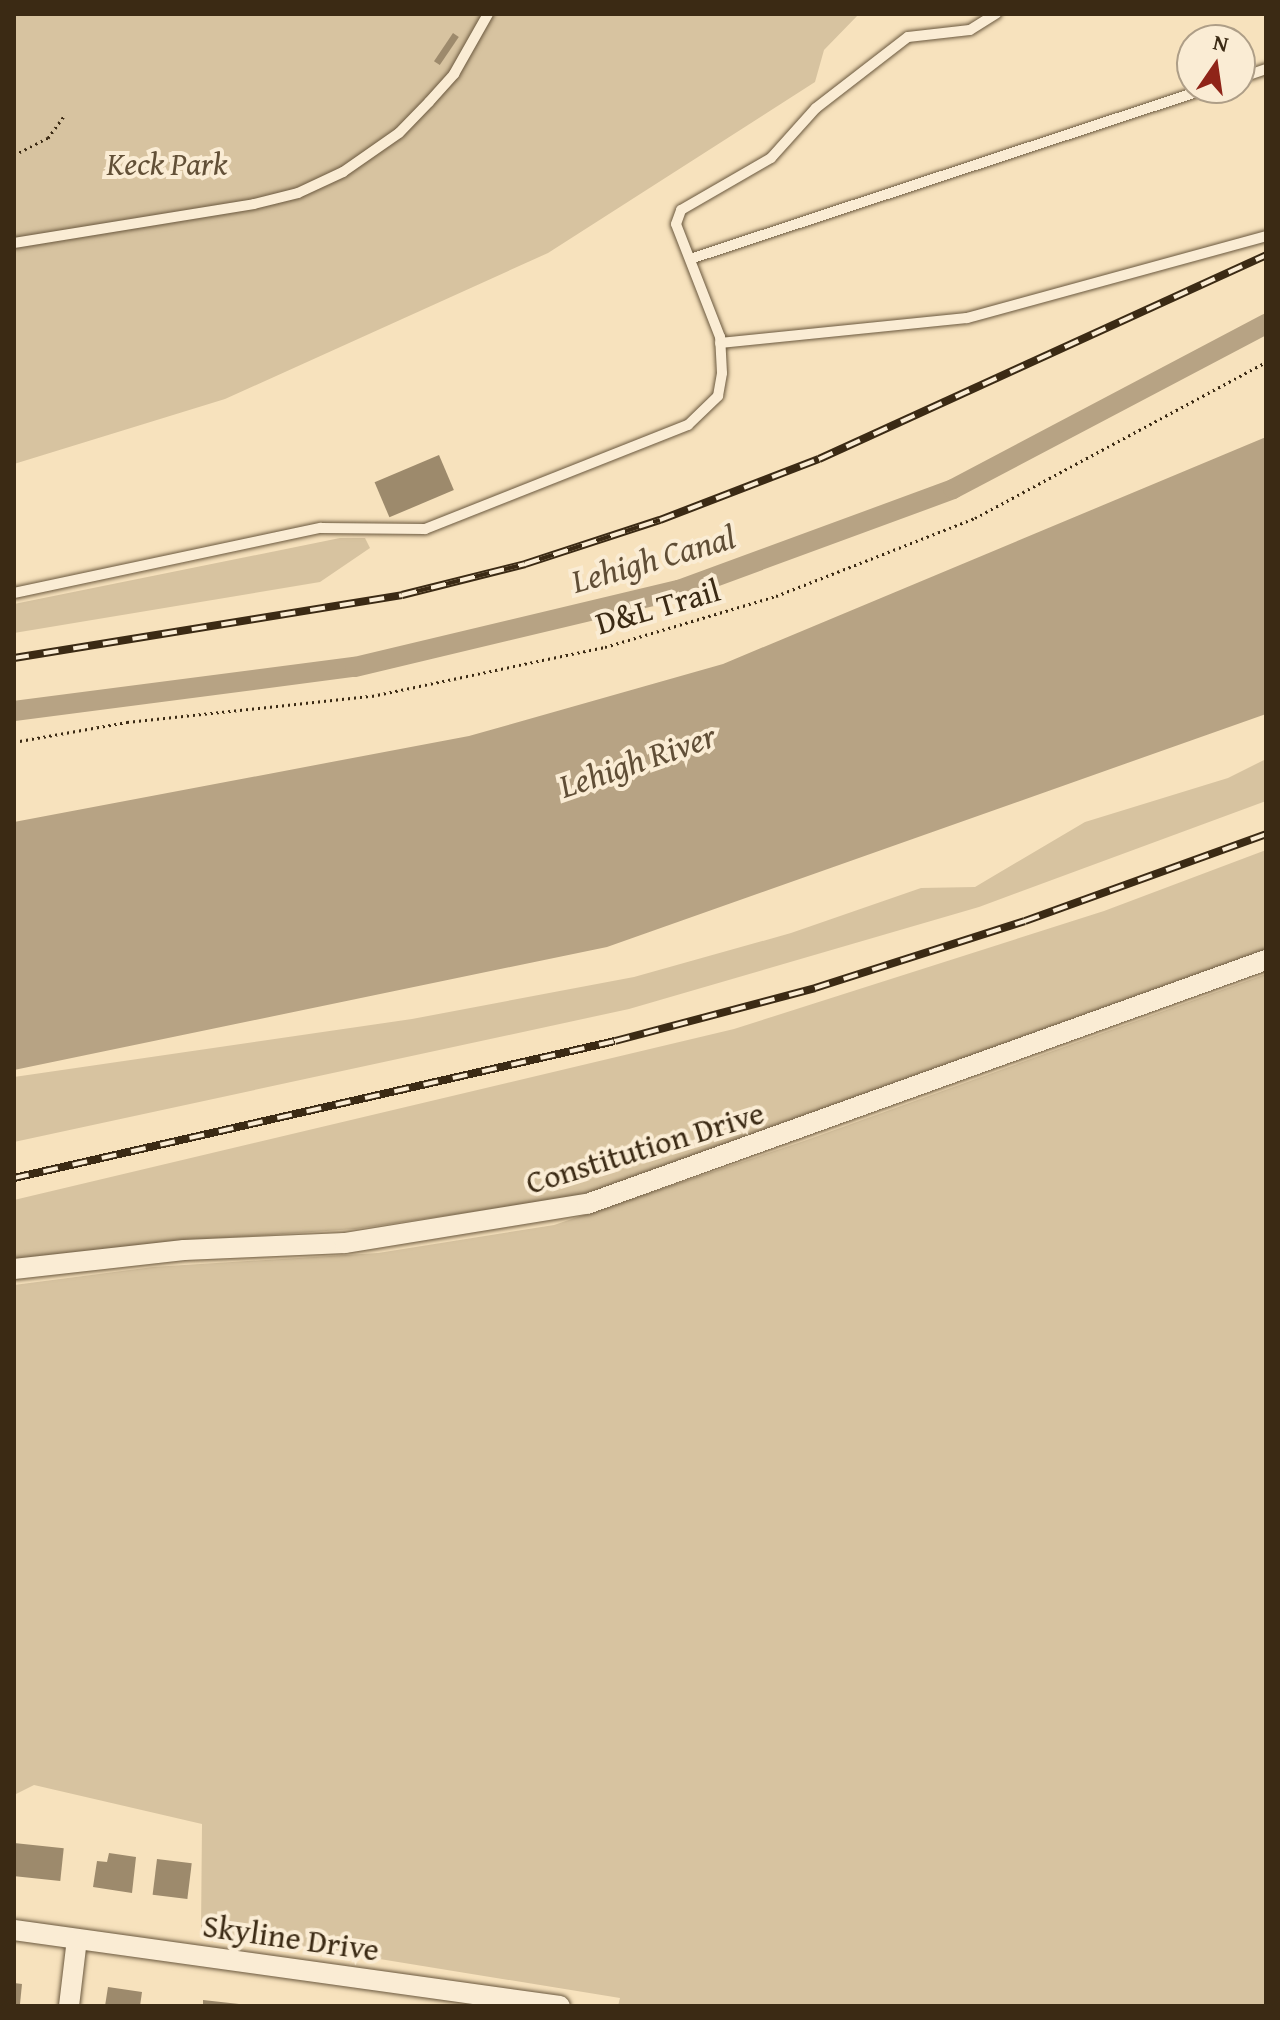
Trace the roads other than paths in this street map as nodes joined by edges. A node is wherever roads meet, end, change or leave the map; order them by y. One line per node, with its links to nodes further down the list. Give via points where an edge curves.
1 (488, 14): 5 (lane, via 454,74 429,102 399,133 343,172 298,193 254,204)
2 (996, 14): 6 (lane, via 970,30 908,37 816,108 771,158 681,210 676,224)
3 (1176, 99): 6 (lane)
4 (1266, 236): 7 (lane, via 967,318)
5 (14, 243)
6 (690, 259): 7 (lane)
7 (720, 343): 8 (lane, via 718,396 688,425 451,522 425,529 321,528)
8 (14, 593)
9 (1266, 960): 10 (street, Constitution Drive, via 587,1204 345,1243 184,1250)
10 (14, 1269)
11 (14, 1930): 12 (street, Skyline Drive)
12 (77, 1939): 13 (street); 14 (street, Skyline Drive)
13 (69, 2006)
14 (560, 2006)

